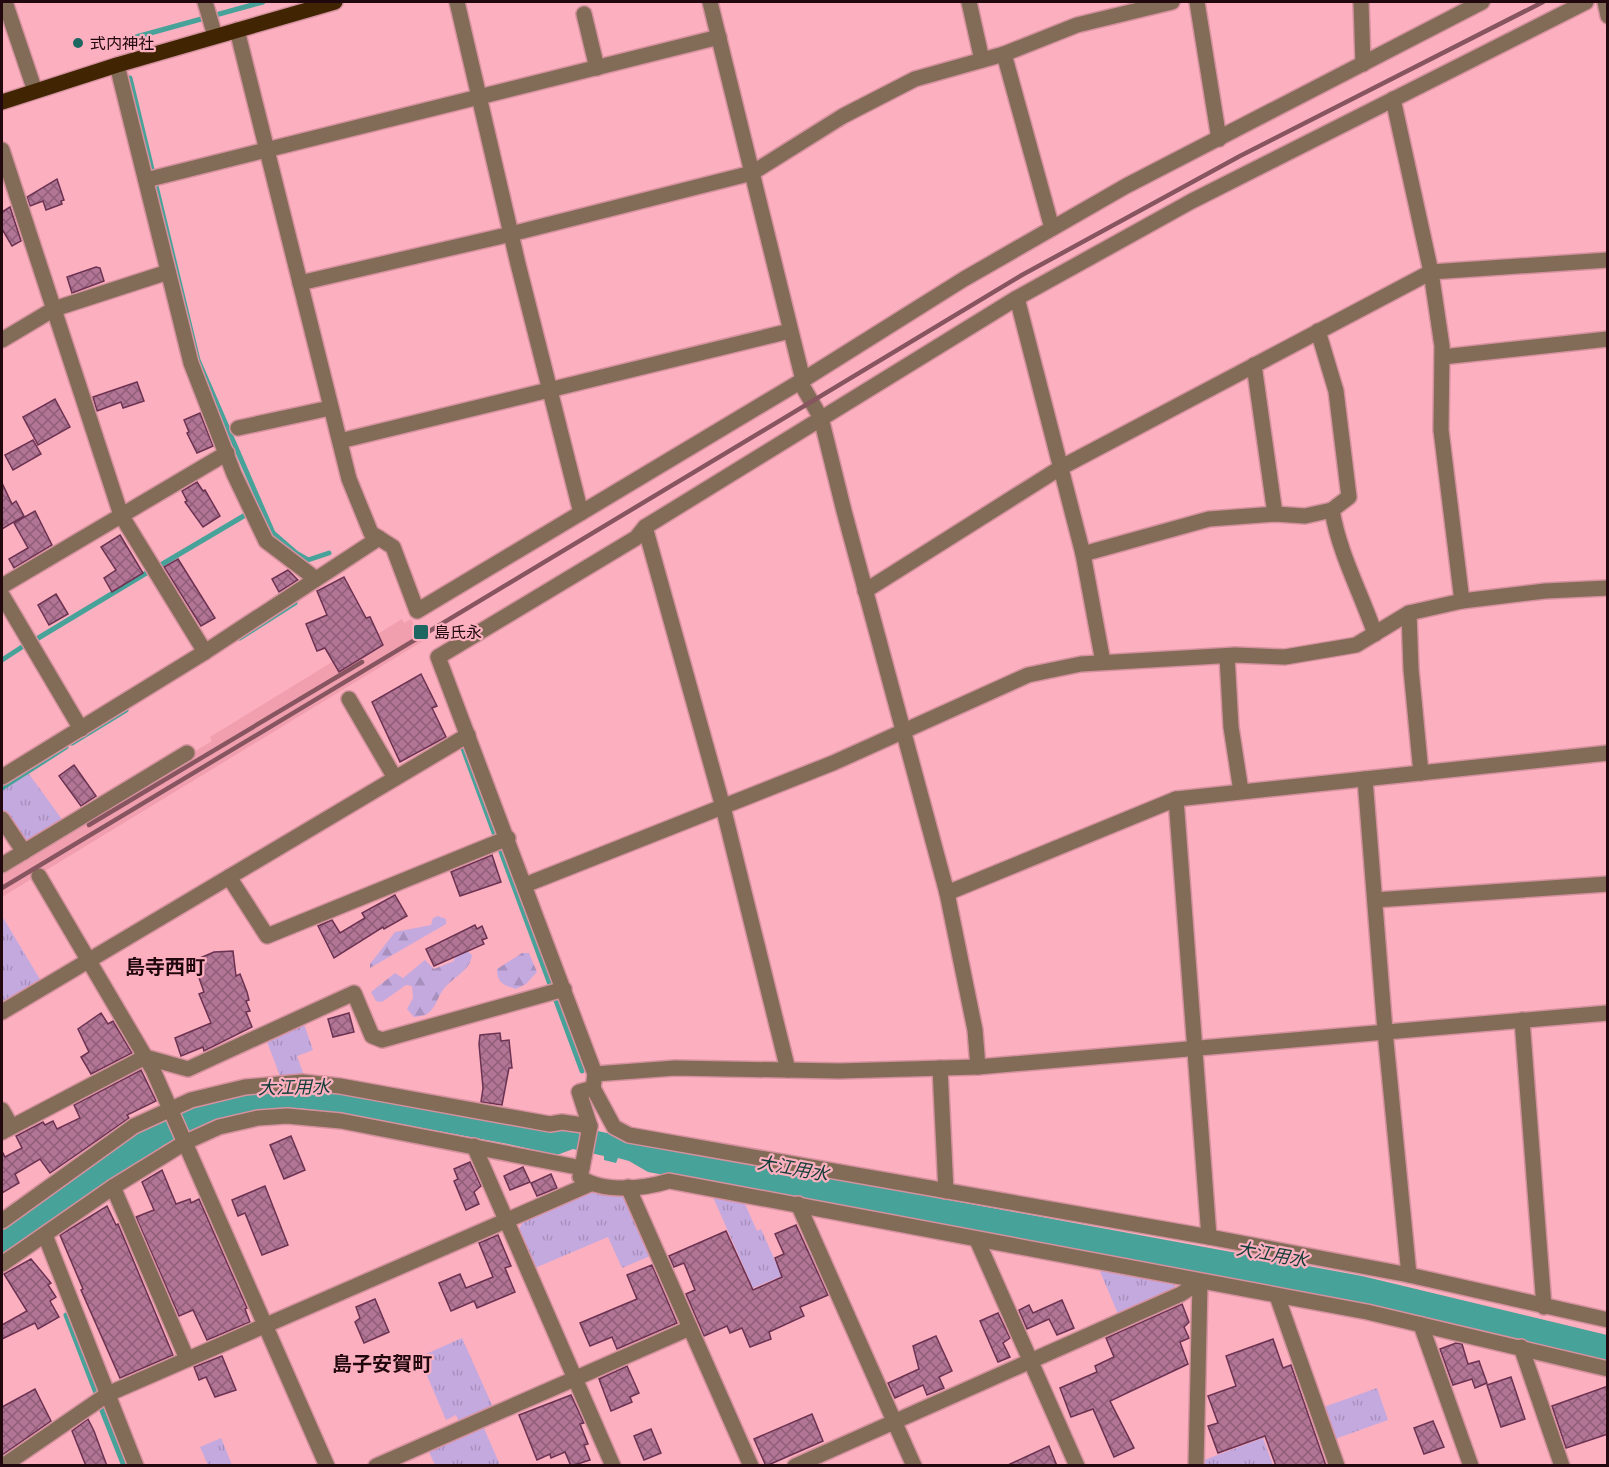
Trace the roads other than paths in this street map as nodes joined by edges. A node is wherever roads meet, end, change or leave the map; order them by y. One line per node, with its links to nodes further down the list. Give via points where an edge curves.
1 (5, 2): 22 (street)
2 (335, 2): 15 (main road)
3 (457, 2): 23 (street)
4 (710, 2): 16 (street)
5 (969, 2): 18 (street)
6 (1172, 2): 17 (street, via 1077,25)
7 (1197, 2): 26 (street)
8 (1361, 2): 19 (street)
9 (1482, 2): 19 (street)
10 (1586, 2): 24 (street)
11 (1605, 2): 13 (street)
12 (584, 14): 21 (street)
13 (1608, 16)
14 (209, 18): 15 (main road); 20 (main road)
15 (237, 30): 27 (street)
16 (719, 38): 21 (street); 29 (street)
17 (1004, 54): 18 (street); 33 (street)
18 (982, 60): 29 (street, via 915,79 843,116)
19 (1363, 64): 26 (street)
20 (117, 65): 22 (main road); 30 (street)
21 (597, 68): 23 (street)
22 (35, 91): 25 (main road)
23 (479, 98): 27 (street); 34 (street)
24 (1393, 99): 37 (street); 39 (street, via 1192,201)
25 (2, 102)
26 (1219, 138): 33 (street)
27 (267, 148): 30 (street); 38 (street)
28 (2, 150): 31 (street)
29 (752, 172): 34 (street); 41 (street)
30 (152, 179): 36 (street)
31 (15, 188): 32 (street); 40 (street)
32 (2, 196)
33 (1052, 228): 47 (street)
34 (511, 234): 38 (street); 48 (street)
35 (1608, 260): 37 (street)
36 (168, 272): 40 (street); 53 (street, via 191,363)
37 (1431, 272): 42 (street); 45 (street)
38 (300, 283): 49 (street)
39 (1017, 298): 50 (street); 54 (street)
40 (54, 309): 44 (street); 58 (street)
41 (790, 331): 47 (street); 48 (street)
42 (1318, 331): 46 (street); 55 (street, via 1336,391 1349,497)
43 (1608, 339): 45 (street)
44 (2, 340)
45 (1442, 357): 67 (street, via 1441,430)
46 (1254, 365): 54 (street); 57 (street)
47 (801, 381): 50 (street); 56 (street)
48 (550, 390): 52 (street); 56 (street)
49 (330, 408): 51 (street); 52 (street)
50 (821, 418): 59 (street); 65 (street)
51 (238, 428)
52 (340, 441): 60 (street, via 349,479 371,532)
53 (227, 453): 58 (street); 62 (street, via 266,541)
54 (1060, 468): 61 (street); 65 (street)
55 (1332, 510): 57 (street, via 1305,516); 69 (street, via 1336,537)
56 (581, 513): 60 (street, via 417,611 393,547)
57 (1275, 514): 61 (street, via 1209,519)
58 (121, 515): 63 (street); 70 (street)
59 (645, 527): 76 (street, via 636,538 438,657); 85 (street)
60 (379, 538): 62 (street)
61 (1083, 554): 72 (street)
62 (316, 579): 70 (street)
63 (2, 586)
64 (1608, 588): 67 (street)
65 (865, 591): 75 (street)
66 (2, 595): 74 (street)
67 (1462, 601): 68 (street)
68 (1410, 613): 69 (street); 79 (street)
69 (1374, 634): 71 (street, via 1356,645 1285,657)
70 (205, 652): 74 (street)
71 (1227, 656): 72 (street); 83 (street)
72 (1103, 662): 75 (street, via 1028,675)
73 (349, 699): 81 (street)
74 (81, 729): 80 (street)
75 (904, 731): 85 (street); 94 (street)
76 (468, 735): 81 (street); 87 (street)
77 (187, 753): 88 (street)
78 (1608, 753): 79 (street)
79 (1421, 772): 82 (street)
80 (2, 777)
81 (395, 778): 91 (street)
82 (1365, 779): 83 (street); 95 (street)
83 (1240, 791): 84 (street)
84 (1176, 799): 94 (street); 102 (street)
85 (723, 807): 93 (street); 106 (street)
86 (2, 819): 88 (street)
87 (500, 841): 91 (street, via 267,936); 93 (street)
88 (24, 852): 89 (street)
89 (2, 865)
90 (39, 876): 96 (street)
91 (229, 877): 96 (street)
92 (1608, 884): 95 (street)
93 (525, 885): 97 (street)
94 (947, 893): 104 (street, via 975,1030)
95 (1375, 900): 101 (street)
96 (89, 960): 98 (street); 103 (street)
97 (556, 991): 103 (street, via 382,1040 372,1036 354,993 188,1069); 107 (street)
98 (2, 1012)
99 (1608, 1013): 100 (street)
100 (1522, 1020): 101 (street); 129 (street)
101 (1385, 1031): 102 (street); 126 (street)
102 (1194, 1048): 104 (street); 123 (street)
103 (145, 1057): 108 (street); 111 (street)
104 (978, 1067): 105 (street)
105 (940, 1068): 106 (street); 118 (street)
106 (788, 1070): 107 (street, via 675,1068)
107 (594, 1081): 110 (street, via 579,1092); 118 (street, via 614,1127 629,1135)
108 (171, 1109): 110 (street, via 245,1087 302,1082 550,1124); 112 (street); 121 (street, via 134,1126)
109 (2, 1110): 111 (street)
110 (590, 1126): 114 (street)
111 (6, 1129)
112 (184, 1139): 113 (street, via 258,1118 287,1116 341,1121); 116 (street); 131 (street)
113 (474, 1146): 114 (street); 120 (street)
114 (583, 1163): 115 (street, via 580,1177)
115 (590, 1184): 117 (street); 120 (street)
116 (113, 1187): 122 (street); 135 (street)
117 (628, 1187): 119 (street, via 648,1188 669,1181); 133 (street)
118 (946, 1191): 123 (street)
119 (798, 1204): 124 (street); 140 (street)
120 (507, 1220): 131 (street); 138 (street)
121 (2, 1221)
122 (45, 1235): 125 (street); 139 (street)
123 (1209, 1237): 126 (street)
124 (977, 1240): 127 (street); 136 (street)
125 (2, 1264)
126 (1409, 1275): 129 (street)
127 (1200, 1282): 128 (street); 136 (street); 150 (street)
128 (1277, 1296): 132 (street); 151 (street)
129 (1544, 1307): 130 (street)
130 (1608, 1320)
131 (266, 1325): 135 (street); 143 (street)
132 (1421, 1325): 134 (street); 152 (street)
133 (690, 1328): 138 (street); 146 (street)
134 (1521, 1347): 137 (street); 153 (street)
135 (187, 1359): 139 (street)
136 (1031, 1361): 140 (street); 149 (street)
137 (1608, 1369)
138 (575, 1378): 144 (street); 145 (street)
139 (108, 1394): 141 (street); 142 (street)
140 (894, 1421): 147 (street); 148 (street)
141 (3, 1466)
142 (136, 1466)
143 (327, 1466)
144 (376, 1466)
145 (613, 1466)
146 (751, 1466)
147 (795, 1466)
148 (914, 1466)
149 (1077, 1466)
150 (1196, 1466)
151 (1338, 1466)
152 (1471, 1466)
153 (1562, 1466)

